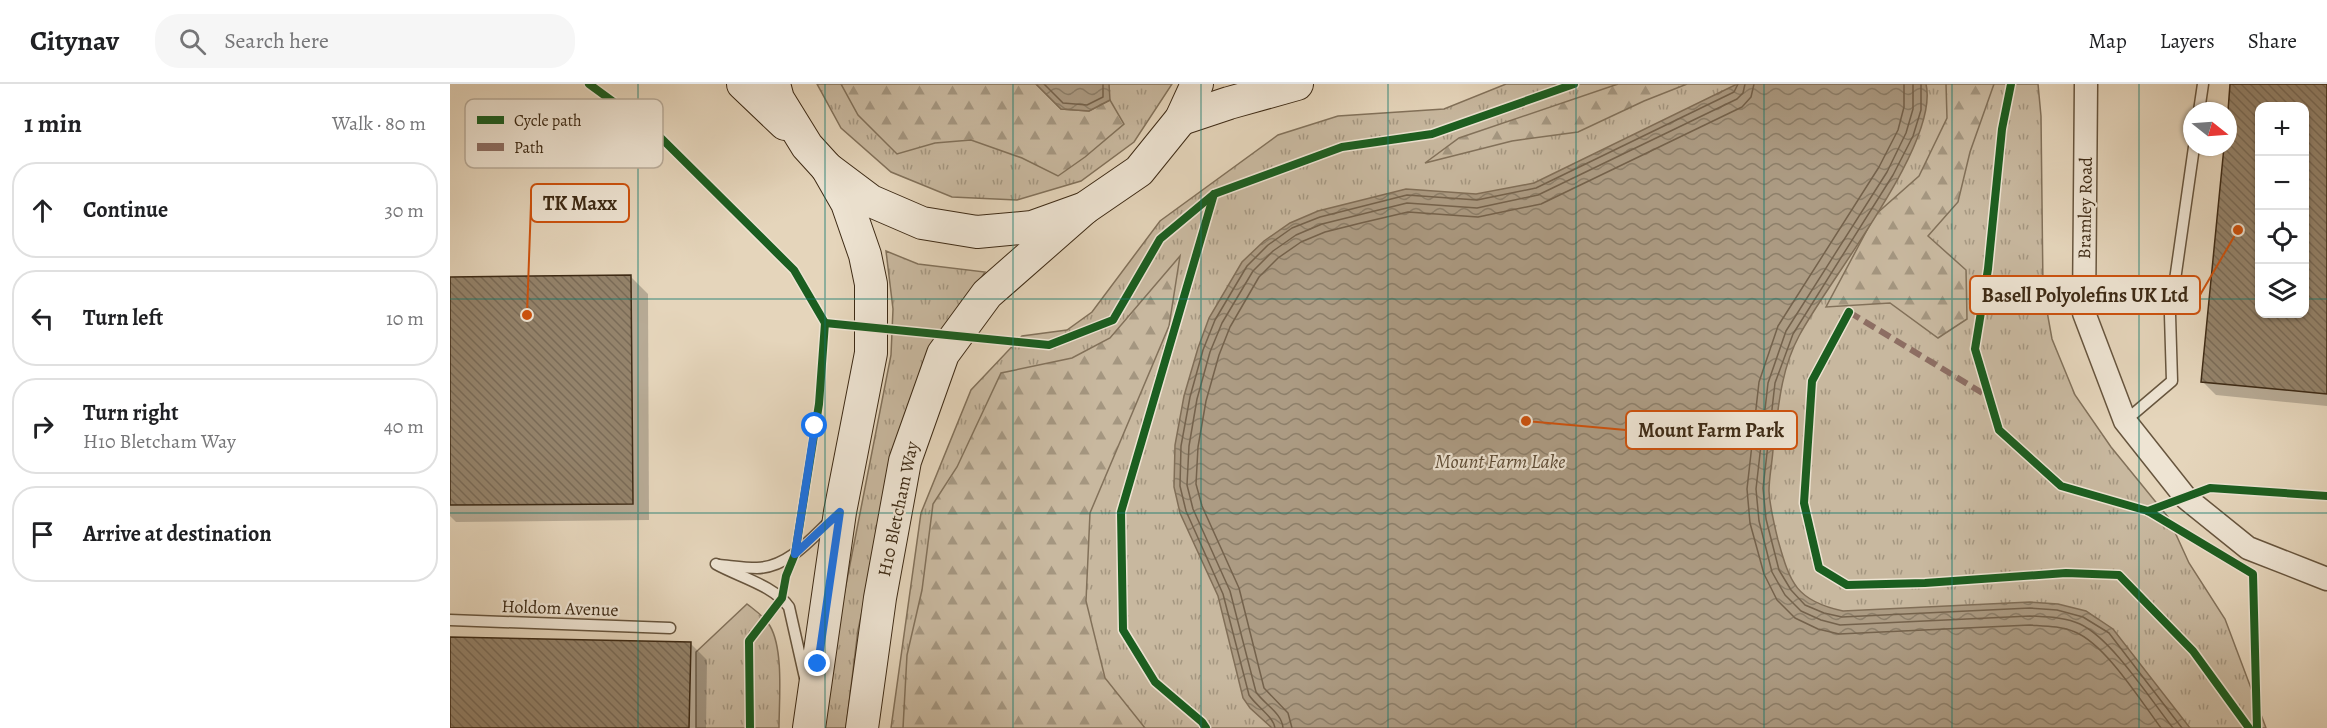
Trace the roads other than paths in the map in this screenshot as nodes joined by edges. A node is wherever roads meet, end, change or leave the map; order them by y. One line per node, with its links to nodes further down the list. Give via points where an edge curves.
1 (743, 84): 10 (street)
2 (774, 84): 10 (street, via 778,99)
3 (1197, 84): 8 (street)
4 (1297, 84): 8 (street)
5 (2086, 84): 12 (street, Bramley Road, via 2084,313)
6 (2203, 84): 7 (lane)
7 (2200, 102)
8 (1181, 119): 11 (street, via 1139,171)
9 (2193, 156): 12 (lane, via 2170,315 2172,381)
10 (817, 157): 11 (street, via 871,201 922,223 977,232 1032,227); 13 (street, via 847,203 871,284 871,353)
11 (1085, 208): 18 (street, H10 Bletcham Way, via 987,294 943,354 905,461)
12 (2125, 421): 14 (street, Bramley Road, via 2186,498 2239,541)
13 (840, 512): 17 (street); 17 (lane, via 780,563 759,568 716,564 771,590 789,607)
14 (2327, 579)
15 (450, 621): 16 (lane, Holdom Avenue)
16 (670, 628)
17 (811, 717)
18 (862, 728)

